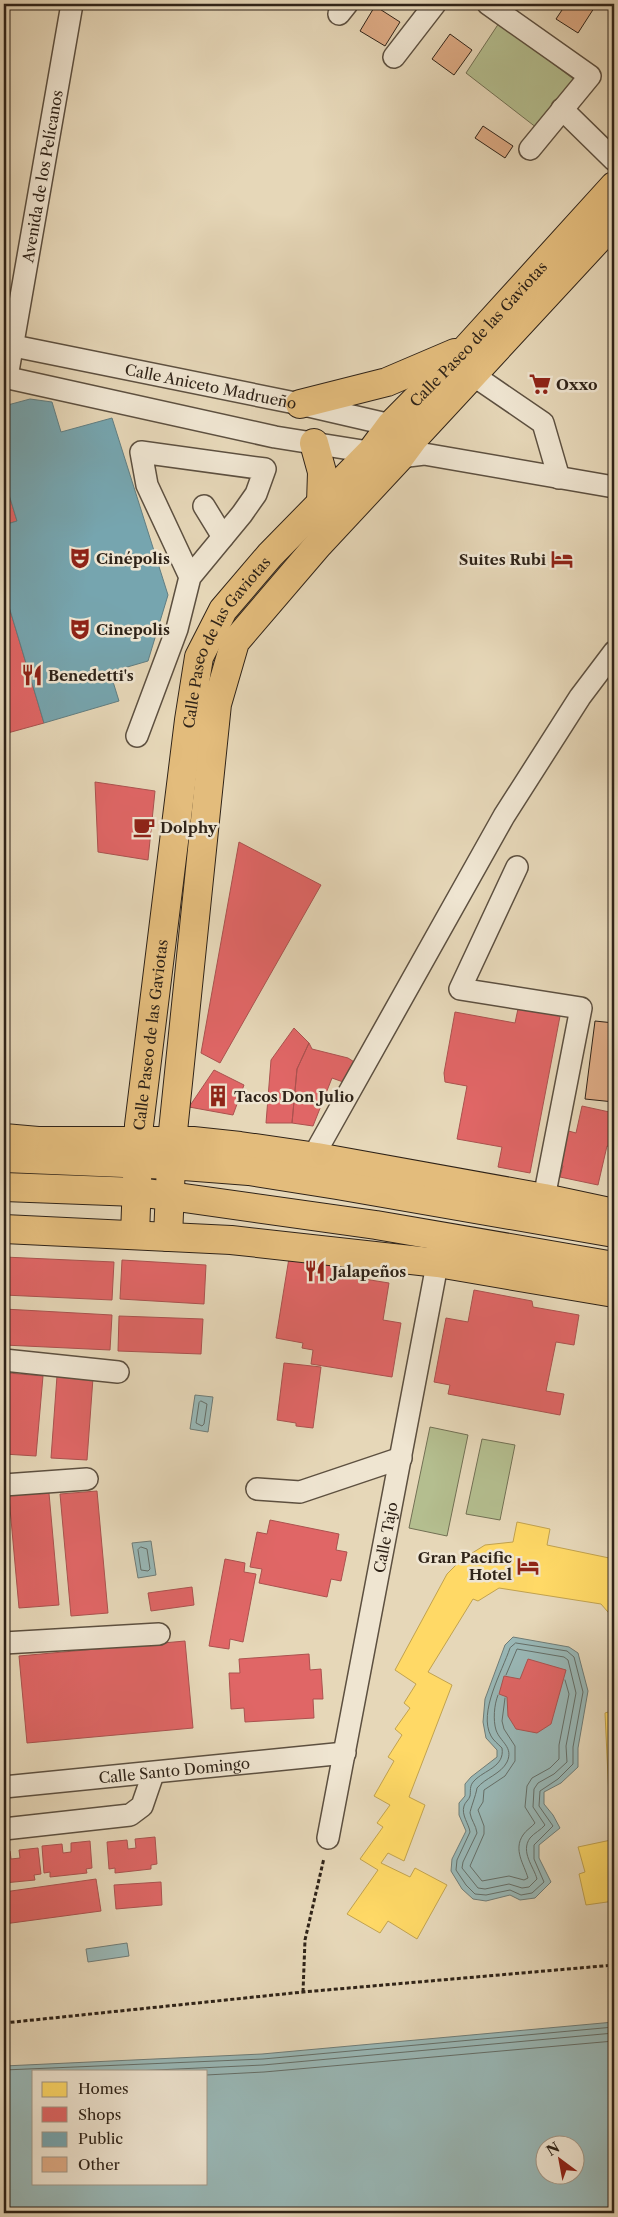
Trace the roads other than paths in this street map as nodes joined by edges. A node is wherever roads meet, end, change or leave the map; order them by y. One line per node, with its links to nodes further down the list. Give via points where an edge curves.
1 (72, 4): 10 (street, Avenida de los Pelícanos)
2 (434, 4): 4 (street)
3 (488, 4): 5 (street, via 590,76)
4 (394, 57)
5 (562, 109): 6 (street); 7 (street)
6 (530, 150)
7 (614, 160)
8 (614, 186): 11 (main road, Calle Paseo de las Gaviotas)
9 (614, 222): 12 (main road, Calle Paseo de las Gaviotas)
10 (8, 345): 13 (street, Avenida de los Pelícanos); 14 (street, Calle Aniceto Madrueño)
11 (466, 349): 14 (main road, via 387,382); 15 (main road, Calle Paseo de las Gaviotas)
12 (473, 375): 18 (main road, Calle Paseo de las Gaviotas); 21 (street, via 543,423)
13 (5, 377): 16 (street)
14 (300, 404): 15 (street, Calle Aniceto Madrueño)
15 (391, 425): 18 (street, Calle Aniceto Madrueño); 19 (main road, Calle Paseo de las Gaviotas)
16 (275, 437): 17 (street); 20 (street)
17 (314, 443): 19 (street); 23 (main road, via 322,472)
18 (413, 450): 19 (street); 21 (street); 32 (main road, Calle Paseo de las Gaviotas, via 318,545 235,642 217,704)
19 (370, 452): 23 (main road, Calle Paseo de las Gaviotas)
20 (265, 469): 25 (street, via 256,494); 26 (street, via 141,452 147,485)
21 (559, 478): 22 (street)
22 (614, 487)
23 (322, 503): 31 (main road, Calle Paseo de las Gaviotas, via 270,555 223,610 199,658)
24 (204, 506): 25 (street)
25 (223, 537): 26 (street)
26 (190, 577): 28 (street, via 177,629)
27 (614, 652): 33 (street, via 580,696 504,816 320,1146)
28 (137, 736)
29 (517, 867): 38 (street, via 460,989 581,1008)
30 (4, 1138): 31 (main road)
31 (138, 1152): 32 (main road); 34 (main road); 36 (main road, Calle Paseo de las Gaviotas)
32 (172, 1153): 33 (main road, via 240,1146); 37 (main road, Calle Paseo de las Gaviotas); 42 (main road, via 249,1172)
33 (317, 1157): 38 (main road)
34 (4, 1158)
35 (4, 1187): 36 (main road)
36 (136, 1192): 37 (main road); 43 (main road, Calle Paseo de las Gaviotas)
37 (170, 1196): 40 (main road); 44 (main road, Calle Paseo de las Gaviotas)
38 (544, 1198): 39 (main road)
39 (614, 1213)
40 (376, 1225): 45 (main road); 46 (main road)
41 (4, 1229): 43 (main road)
42 (614, 1233)
43 (134, 1235): 44 (main road)
44 (168, 1237): 46 (main road)
45 (443, 1237): 48 (main road); 49 (street, Calle Tajo)
46 (231, 1240): 49 (main road)
47 (4, 1242): 49 (street, via 230,1250)
48 (614, 1266)
49 (437, 1268): 50 (main road); 51 (street); 54 (street, Calle Tajo)
50 (614, 1293)
51 (614, 1303)
52 (4, 1360): 53 (street)
53 (118, 1372)
54 (401, 1458): 57 (street, via 300,1492); 60 (street, Calle Tajo)
55 (87, 1479): 56 (street)
56 (4, 1485)
57 (257, 1489)
58 (159, 1634): 59 (street)
59 (4, 1643)
60 (345, 1753): 61 (street, Calle Santo Domingo); 64 (street, Calle Tajo)
61 (153, 1774): 62 (street, Calle Santo Domingo); 63 (street, via 142,1806 130,1816)
62 (4, 1788)
63 (4, 1829)
64 (328, 1838)

